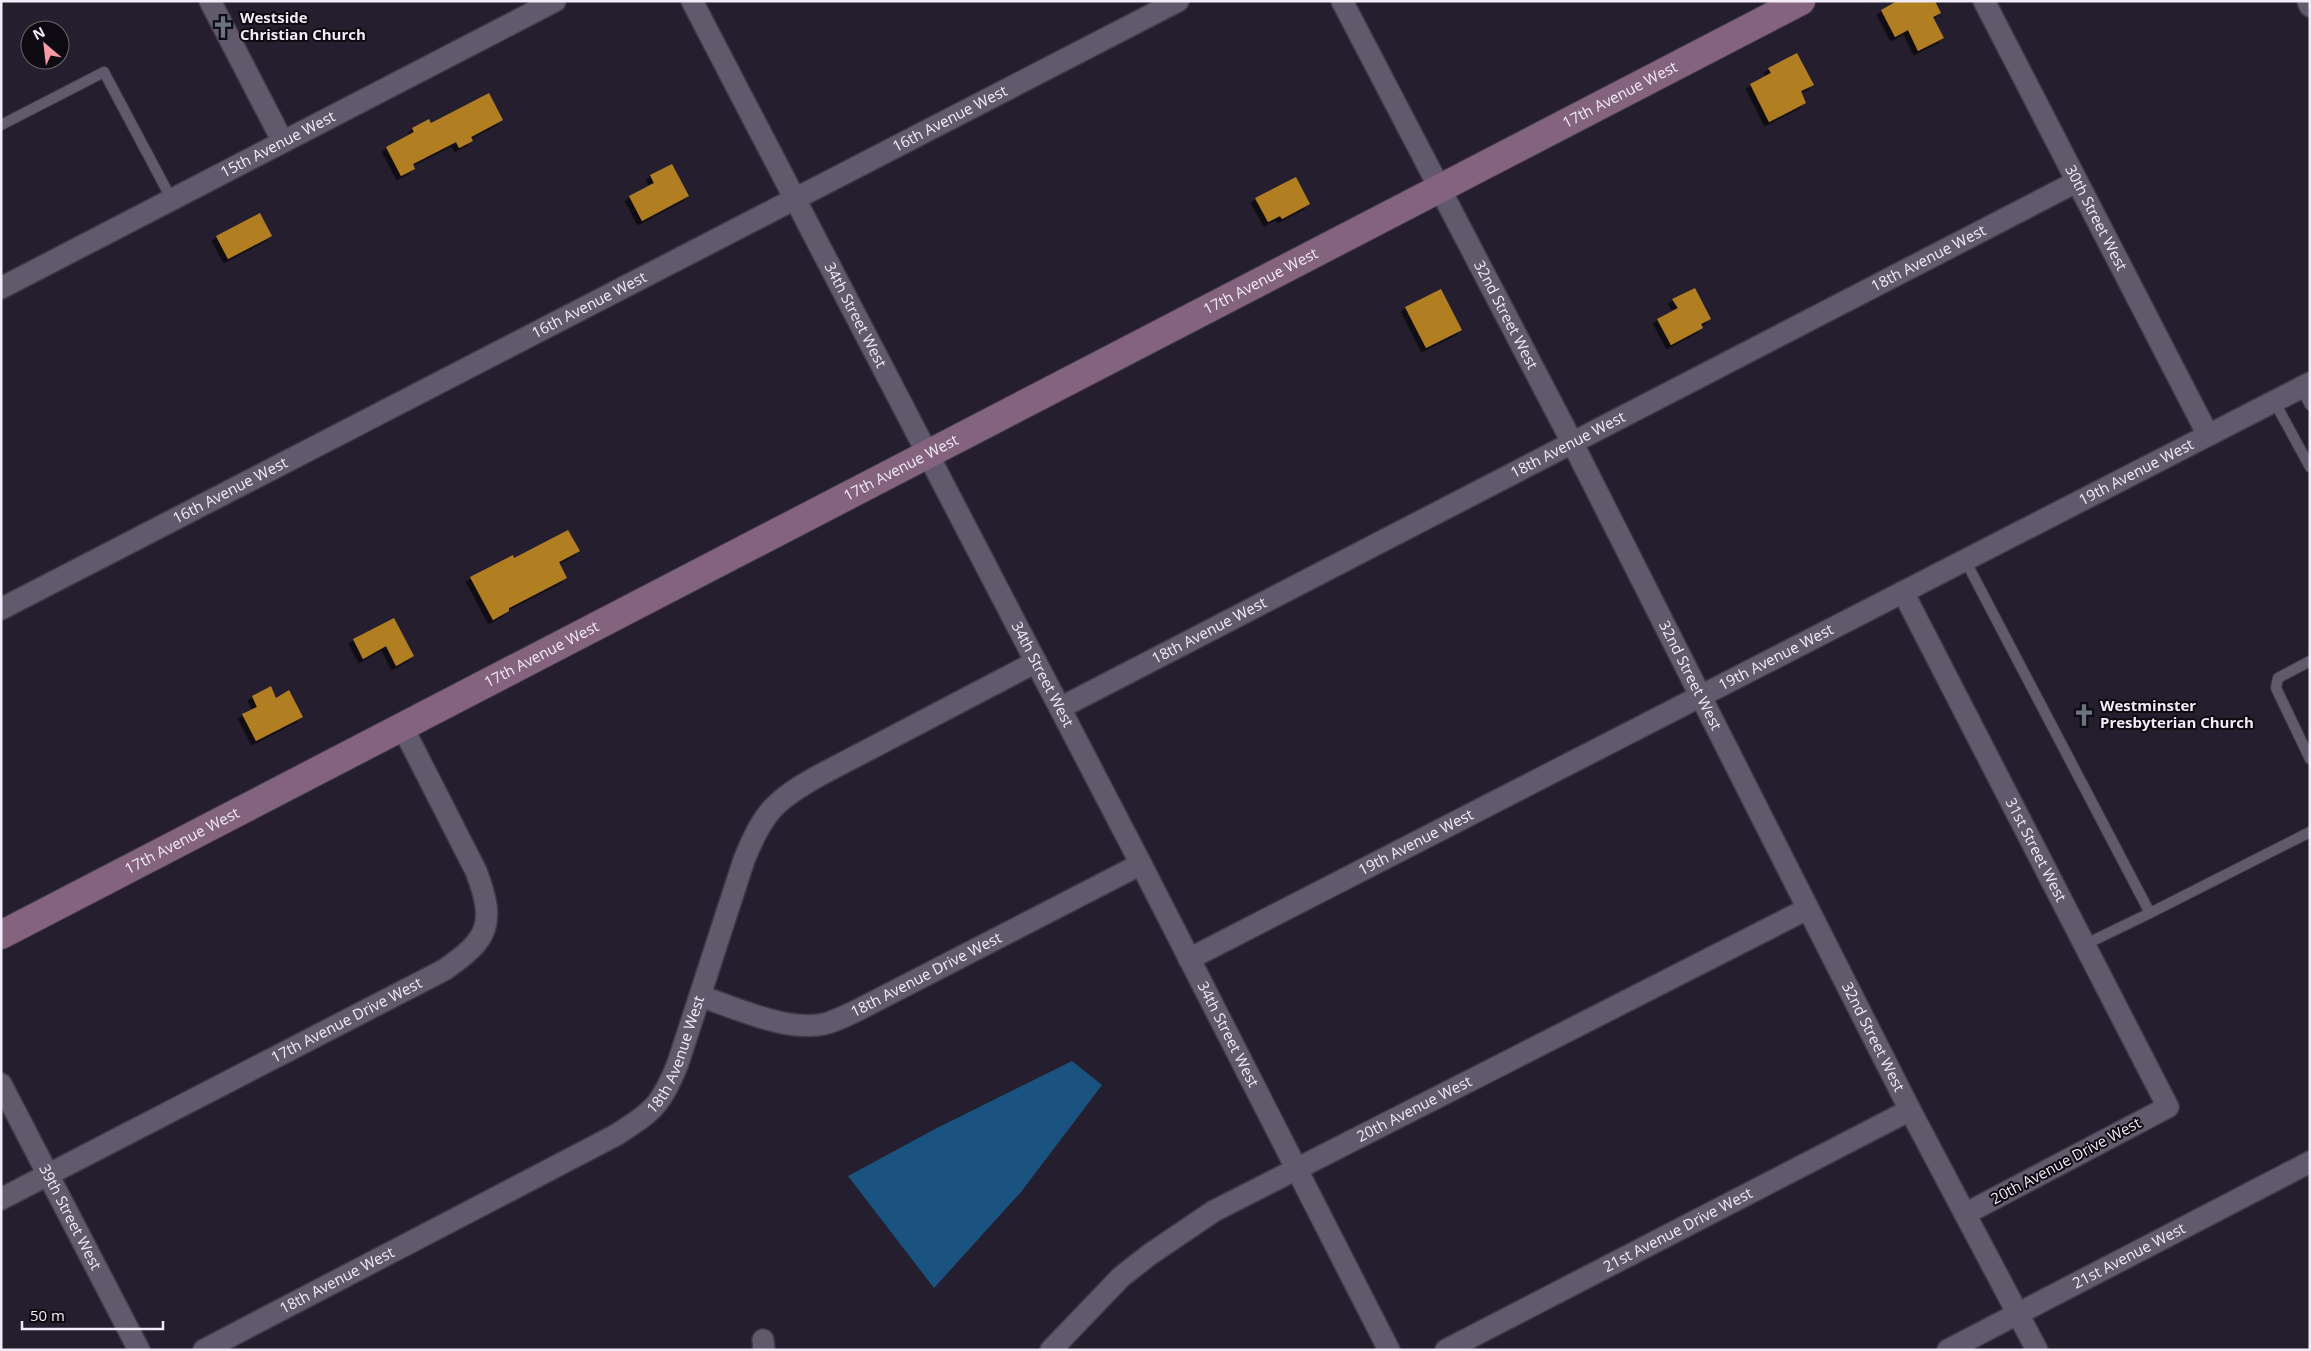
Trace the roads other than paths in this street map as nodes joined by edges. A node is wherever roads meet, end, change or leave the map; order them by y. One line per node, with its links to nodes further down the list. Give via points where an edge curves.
1 (210, 1): 11 (street)
2 (692, 1): 14 (street, 34th Street West)
3 (1178, 1): 14 (street, 16th Avenue West)
4 (1342, 1): 13 (street, 32nd Street West)
5 (1801, 1): 13 (street, 17th Avenue West)
6 (1984, 1): 12 (street, 30th Street West)
7 (2308, 1): 9 (street)
8 (553, 2): 11 (street, 15th Avenue West)
9 (2310, 6)
10 (1, 125): 15 (lane, via 104,72)
11 (283, 142): 15 (street, 15th Avenue West)
12 (2076, 182): 19 (street, 30th Street West); 20 (street, 18th Avenue West)
13 (1439, 188): 20 (street, 32nd Street West); 21 (street, 17th Avenue West)
14 (796, 198): 21 (street, 34th Street West); 25 (street, 16th Avenue West)
15 (172, 200): 16 (street, 15th Avenue West)
16 (1, 288)
17 (2307, 392): 18 (street, 19th Avenue West)
18 (2274, 401): 19 (street, 19th Avenue West); 22 (lane)
19 (2208, 435): 23 (street, 19th Avenue West)
20 (1572, 442): 28 (street, 32nd Street West); 29 (street, 18th Avenue West)
21 (929, 455): 27 (street, 34th Street West); 30 (street, 17th Avenue West)
22 (2310, 467)
23 (1965, 560): 24 (street, 19th Avenue West); 35 (lane)
24 (1903, 592): 28 (street, 19th Avenue West); 37 (street, 31st Street West)
25 (1, 609)
26 (2310, 661): 31 (lane, via 2278,678 2276,688)
27 (1036, 662): 29 (street, 34th Street West); 39 (street, 18th Avenue West, via 820,774 790,791 772,807 756,828)
28 (1701, 697): 34 (street, 32nd Street West); 38 (street, 19th Avenue West)
29 (1060, 708): 33 (street, 34th Street West)
30 (403, 728): 36 (street, 17th Avenue West); 45 (street, 17th Avenue Drive West, via 476,871 485,896 488,908 486,923 475,946 444,970)
31 (2310, 759)
32 (2310, 832): 35 (lane)
33 (1141, 864): 38 (street, 34th Street West); 39 (street, 18th Avenue Drive West, via 827,1023 801,1025 775,1021)
34 (1807, 909): 42 (street, 32nd Street West); 44 (street, 20th Avenue West)
35 (2150, 914): 37 (lane)
36 (1, 935)
37 (2084, 945): 41 (street, 31st Street West)
38 (1189, 959): 44 (street, 34th Street West)
39 (700, 996): 50 (street, 18th Avenue West, via 667,1092 645,1116 616,1135)
40 (1, 1084): 45 (street, 39th Street West)
41 (2168, 1107): 47 (street, 20th Avenue Drive West)
42 (1910, 1110): 47 (street, 32nd Street West); 53 (street, 21st Avenue Drive West)
43 (2310, 1162): 48 (street, 21st Avenue West)
44 (1296, 1169): 51 (street, 20th Avenue West, via 1214,1211 1148,1254 1121,1277); 52 (street, 34th Street West)
45 (49, 1175): 46 (street, 17th Avenue Drive West); 49 (street, 39th Street West)
46 (1, 1199)
47 (1965, 1214): 48 (street, 32nd Street West)
48 (2019, 1314): 54 (street, 21st Avenue West); 55 (street, 32nd Street West)
49 (139, 1350)
50 (204, 1350)
51 (1051, 1350)
52 (1389, 1350)
53 (1446, 1350)
54 (1948, 1350)
55 (2037, 1350)

